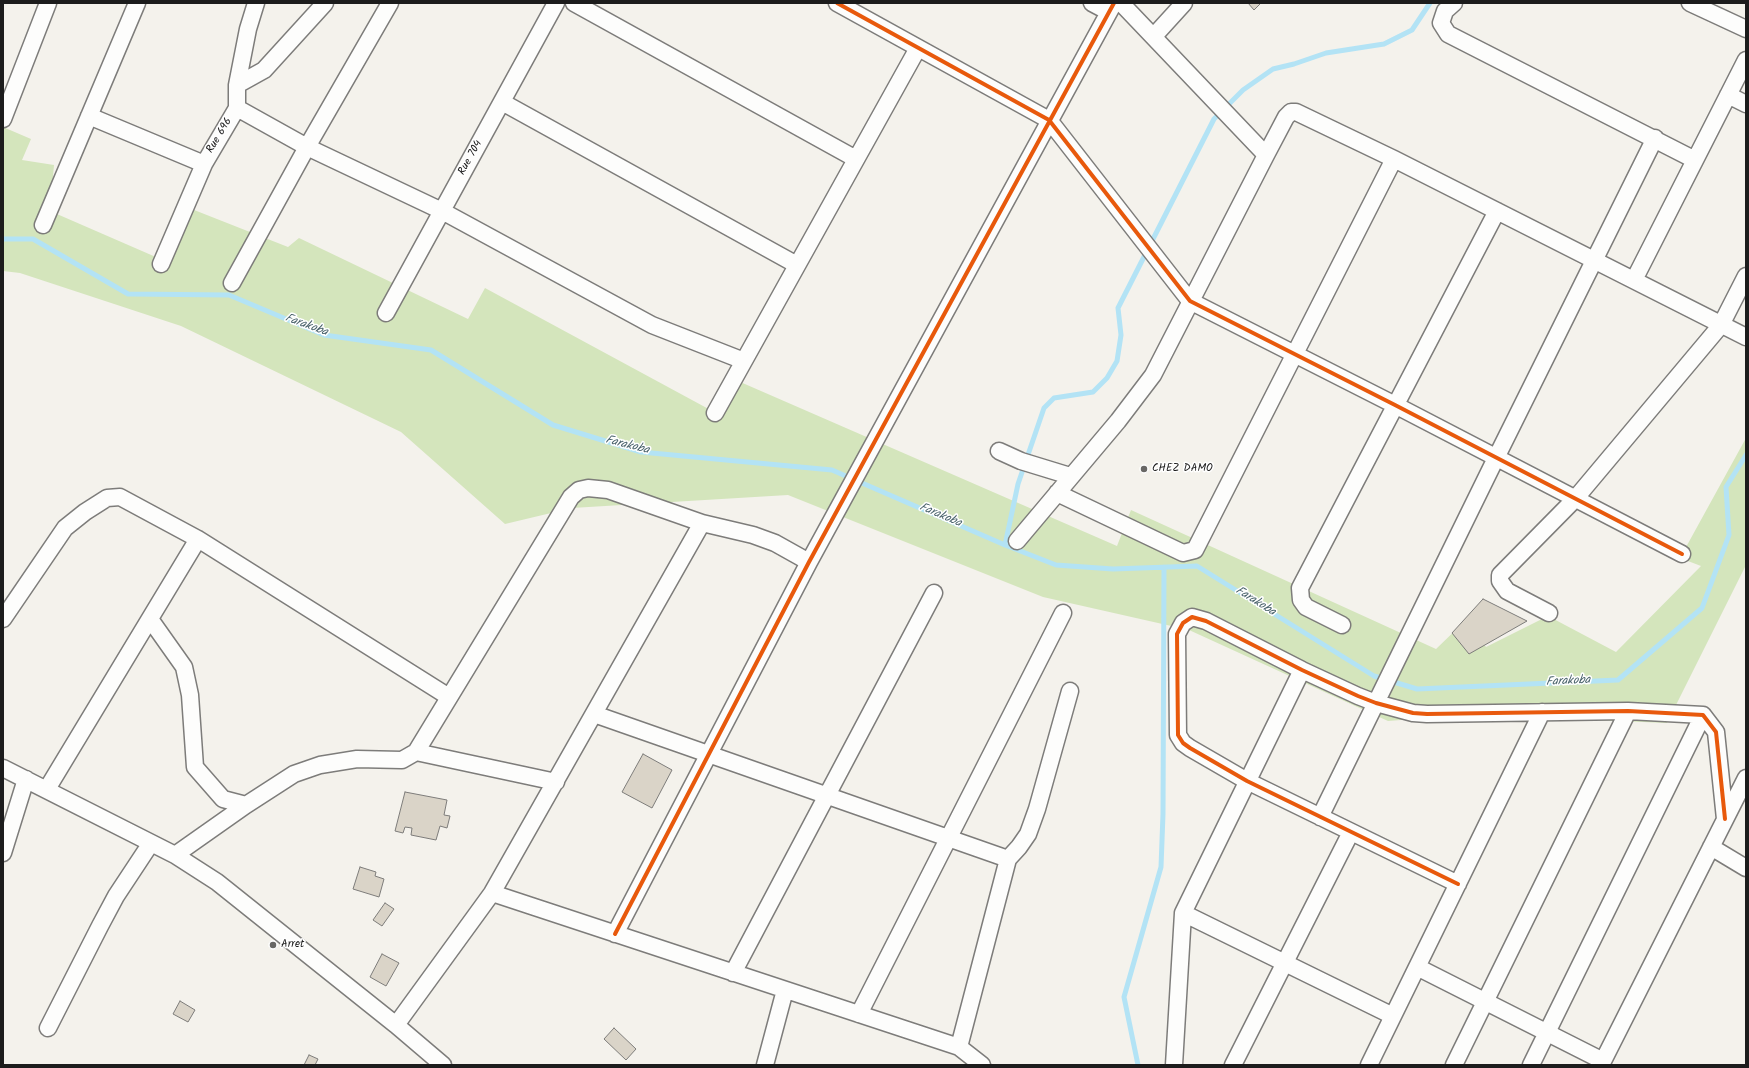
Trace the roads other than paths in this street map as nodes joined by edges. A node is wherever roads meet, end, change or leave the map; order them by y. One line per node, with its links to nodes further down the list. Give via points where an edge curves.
1 (48, 3): 24 (street)
2 (137, 3): 23 (street)
3 (256, 3): 18 (street, Rue 696, via 248,29)
4 (325, 3): 18 (street, via 264,70)
5 (390, 3): 27 (street)
6 (556, 3): 20 (street, Rue 704)
7 (574, 3): 29 (street)
8 (837, 3): 16 (street)
9 (1092, 3): 13 (street)
10 (1184, 3): 15 (street)
11 (1454, 3): 26 (street, via 1445,11 1441,23 1448,34)
12 (1690, 3): 14 (street)
13 (1114, 6): 15 (street); 25 (street)
14 (1746, 29)
15 (1154, 36): 28 (street)
16 (918, 48): 25 (street); 29 (street)
17 (1746, 60): 19 (street)
18 (238, 85): 22 (street, Rue 696)
19 (1728, 95): 21 (street); 31 (street)
20 (502, 102): 33 (street, Rue 704); 38 (street)
21 (1746, 104)
22 (238, 108): 27 (street); 32 (street, Rue 696)
23 (89, 116): 32 (street); 35 (street)
24 (3, 119)
25 (1049, 120): 42 (street); 59 (street)
26 (1655, 138): 31 (street); 36 (street)
27 (307, 147): 33 (street); 41 (street)
28 (1266, 155): 30 (street, via 1286,117 1291,112 1296,112); 42 (street)
29 (856, 159): 38 (street)
30 (1394, 159): 34 (street); 46 (street)
31 (1695, 160): 40 (street)
32 (204, 164): 37 (street, Rue 696)
33 (442, 211): 43 (street, Rue 704); 47 (street, via 652,325)
34 (1497, 211): 36 (street); 48 (street)
35 (43, 225)
36 (1594, 260): 40 (street); 51 (street)
37 (161, 264)
38 (797, 265): 47 (street)
39 (1746, 276): 44 (street)
40 (1634, 280): 44 (street)
41 (232, 283)
42 (1190, 301): 46 (street); 52 (street, via 1152,375 1118,421)
43 (386, 313)
44 (1721, 325): 45 (street); 54 (street)
45 (1746, 337)
46 (1296, 354): 48 (street); 53 (street, via 1195,550 1183,553)
47 (744, 361): 49 (street)
48 (1395, 405): 51 (street); 65 (street, via 1300,588 1301,600 1306,607)
49 (715, 412)
50 (999, 450): 52 (street, via 1027,463)
51 (1496, 458): 54 (street); 69 (street)
52 (1070, 476): 53 (street)
53 (1057, 493): 57 (street)
54 (1576, 499): 58 (street); 62 (street, via 1500,575 1500,581 1507,591)
55 (702, 523): 59 (street, via 775,543); 68 (street, via 608,490 579,490 571,497); 72 (street)
56 (198, 539): 63 (street, via 120,497 107,498 65,528); 64 (street); 68 (street)
57 (1017, 541)
58 (1682, 554)
59 (809, 562): 75 (street)
60 (934, 593): 82 (street)
61 (1063, 614): 87 (street)
62 (1548, 614)
63 (3, 619)
64 (150, 619): 81 (street); 83 (street, via 184,667 190,695 195,767 223,799)
65 (1342, 625)
66 (1302, 670): 69 (street); 80 (street); 80 (street, via 1206,621 1192,617 1183,623 1177,634 1178,735 1182,743)
67 (1070, 691): 92 (street, via 1028,834)
68 (449, 697): 74 (street)
69 (1379, 698): 71 (street, via 1413,713); 84 (street)
70 (1628, 711): 71 (street); 73 (street); 102 (street)
71 (1542, 712): 94 (street)
72 (594, 714): 75 (street); 79 (street)
73 (1703, 715): 85 (street, via 1716,732); 107 (street)
74 (416, 752): 79 (street); 83 (street, via 402,760 357,759 320,765 294,774)
75 (708, 755): 82 (street); 97 (street)
76 (3, 768): 78 (street)
77 (1746, 778): 85 (street)
78 (26, 779): 81 (street); 90 (street)
79 (556, 782): 95 (street)
80 (1248, 782): 84 (street); 96 (street)
81 (47, 789): 88 (street)
82 (827, 796): 87 (street); 100 (street)
83 (246, 805): 91 (street)
84 (1320, 817): 86 (street)
85 (1725, 819): 89 (street)
86 (1352, 832): 94 (street); 98 (street)
87 (948, 839): 92 (street); 103 (street)
88 (151, 842): 91 (street); 106 (street, via 116,896)
89 (1711, 847): 93 (street); 109 (street)
90 (3, 853)
91 (175, 855): 105 (street, via 217,882)
92 (1008, 859): 108 (street)
93 (1746, 868)
94 (1458, 884): 99 (street)
95 (492, 893): 97 (street); 105 (street)
96 (1183, 913): 98 (street); 113 (street)
97 (615, 934): 100 (street)
98 (1285, 963): 104 (street); 114 (street)
99 (1417, 967): 102 (street); 104 (street)
100 (733, 973): 101 (street)
101 (785, 990): 103 (street); 111 (street)
102 (1486, 1002): 107 (street); 116 (street)
103 (859, 1014): 108 (street)
104 (1393, 1016): 115 (street)
105 (396, 1025): 110 (street)
106 (48, 1028)
107 (1547, 1033): 109 (street); 117 (street)
108 (959, 1048): 112 (street)
109 (1602, 1063)
110 (443, 1065)
111 (765, 1065)
112 (982, 1065)
113 (1174, 1065)
114 (1233, 1065)
115 (1369, 1065)
116 (1454, 1065)
117 (1531, 1065)

